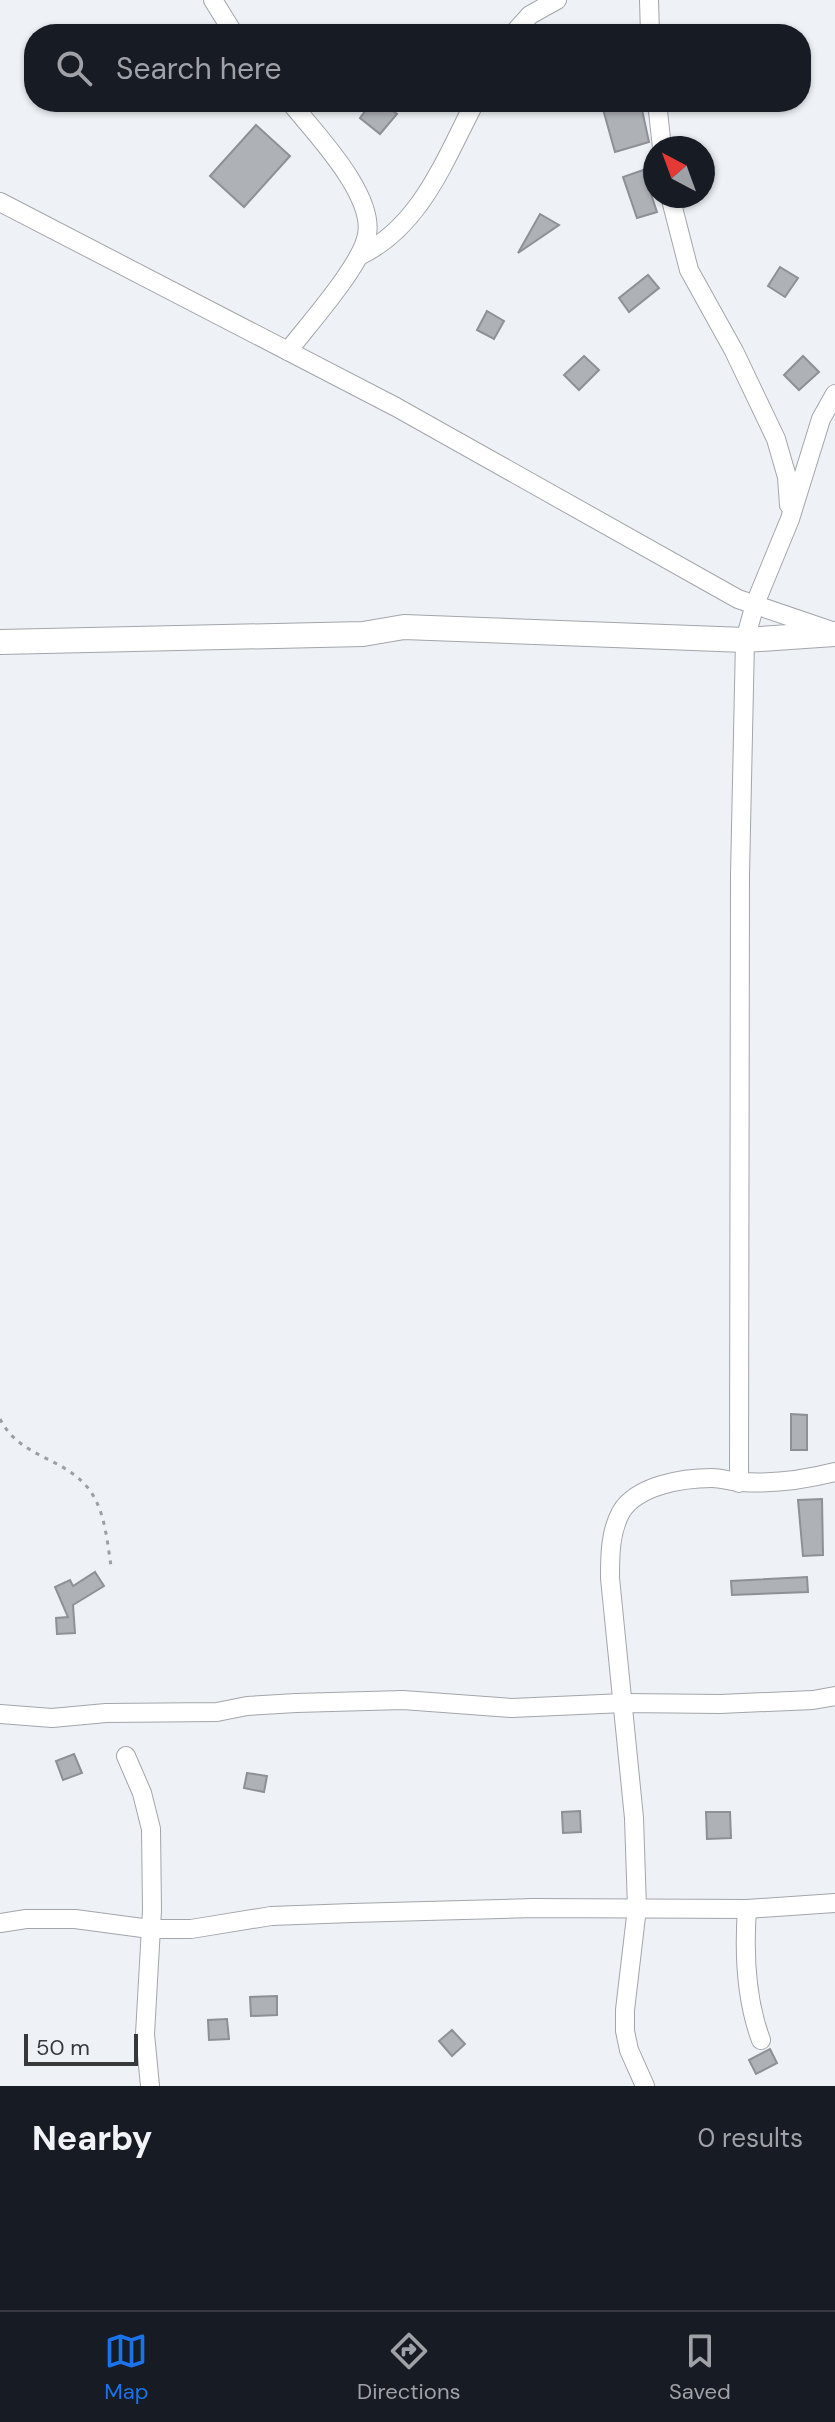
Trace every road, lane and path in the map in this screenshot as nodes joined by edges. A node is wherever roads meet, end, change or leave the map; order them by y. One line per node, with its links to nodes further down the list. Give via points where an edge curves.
1 (213, 0): 4 (street)
2 (557, 0): 5 (street)
3 (649, 0): 6 (street)
4 (228, 24)
5 (522, 24)
6 (650, 24)
7 (298, 112): 13 (street, via 339,162 365,209 367,238)
8 (469, 112): 13 (street, via 411,217 378,247)
9 (658, 112): 10 (street)
10 (661, 136)
11 (0, 202): 14 (street)
12 (673, 208): 16 (street, via 689,270 776,439 787,477)
13 (359, 256): 14 (street)
14 (288, 351): 17 (street)
15 (835, 394): 16 (street, via 821,419)
16 (790, 519): 17 (street)
17 (755, 604): 18 (street); 19 (street)
18 (835, 633): 19 (street)
19 (745, 640): 20 (street, via 404,627 363,634); 23 (street)
20 (0, 642)
21 (0, 1419): 24 (path, via 24,1449 73,1473 90,1490 103,1522)
22 (835, 1472): 23 (street)
23 (739, 1483): 26 (street, via 715,1477 664,1485 646,1491 622,1511 610,1544 610,1578)
24 (111, 1566)
25 (835, 1696): 26 (street, via 720,1704)
26 (624, 1703): 27 (street, via 512,1708 389,1701 52,1718); 30 (street)
27 (0, 1714)
28 (126, 1756): 33 (street, via 151,1829)
29 (835, 1903): 31 (street)
30 (637, 1908): 31 (street); 33 (street, via 271,1916 191,1929); 36 (street, via 625,2031)
31 (747, 1909): 34 (street, via 745,1942)
32 (0, 1923): 33 (street, via 75,1919)
33 (150, 1929): 35 (street, via 145,2034)
34 (761, 2040)
35 (150, 2086)
36 (645, 2086)

